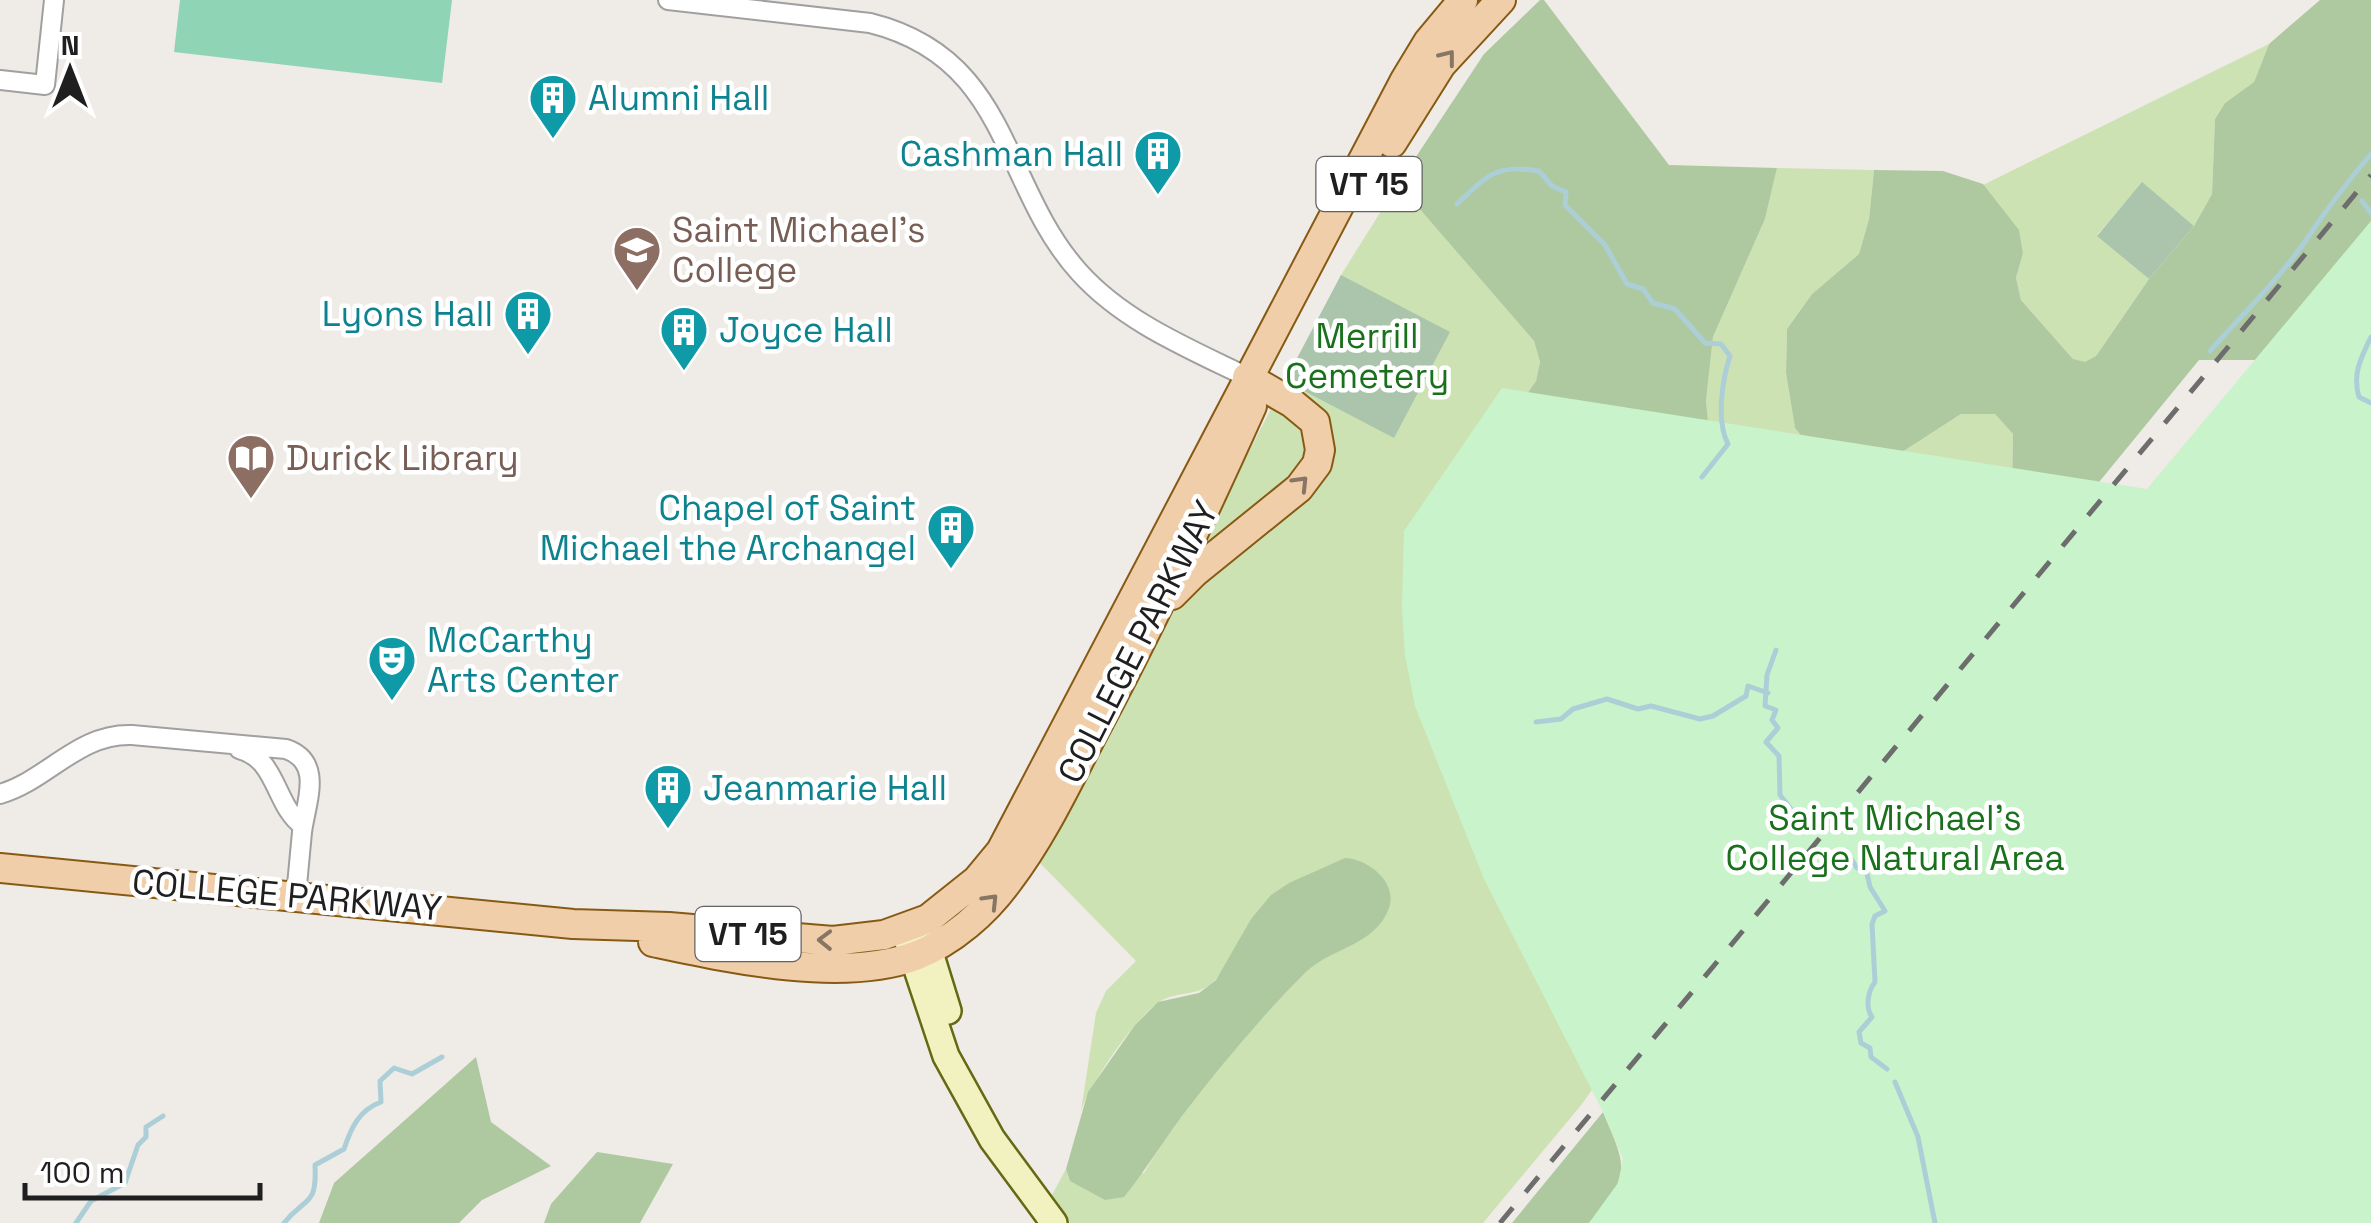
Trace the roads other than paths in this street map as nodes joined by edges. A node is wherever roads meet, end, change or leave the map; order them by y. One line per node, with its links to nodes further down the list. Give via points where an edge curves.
1 (54, 0): 5 (street, via 45,85)
2 (668, 0): 6 (street, via 870,22 911,36 963,76 985,103 1051,234 1079,272 1165,336)
3 (1463, 0): 6 (main road, COLLEGE PARKWAY / VT 15, via 1410,71)
4 (1501, 0): 6 (main road, COLLEGE PARKWAY / VT 15, one-way to 4, via 1405,120 1441,65)
5 (0, 80)
6 (1255, 381): 7 (main road, COLLEGE PARKWAY / VT 15); 8 (main road, one-way to 6, via 1310,477 1320,450 1315,422)
7 (1204, 487): 8 (main road, via 1228,514); 9 (main road, COLLEGE PARKWAY / VT 15); 15 (main road, COLLEGE PARKWAY / VT 15, via 990,867)
8 (1258, 521): 9 (main road, via 1195,572)
9 (1152, 619): 15 (main road, COLLEGE PARKWAY / VT 15, one-way to 9, via 974,918 1009,881)
10 (224, 745): 11 (street, via 111,736); 12 (street, via 261,760); 12 (street, via 269,746 303,759 310,788)
11 (0, 794)
12 (303, 826): 14 (street)
13 (0, 868): 14 (main road, COLLEGE PARKWAY / VT 15)
14 (296, 896): 15 (main road, COLLEGE PARKWAY / VT 15, via 573,924 824,969 860,969)
15 (916, 940): 16 (main road, via 946,1056 992,1139)
16 (1054, 1223)

